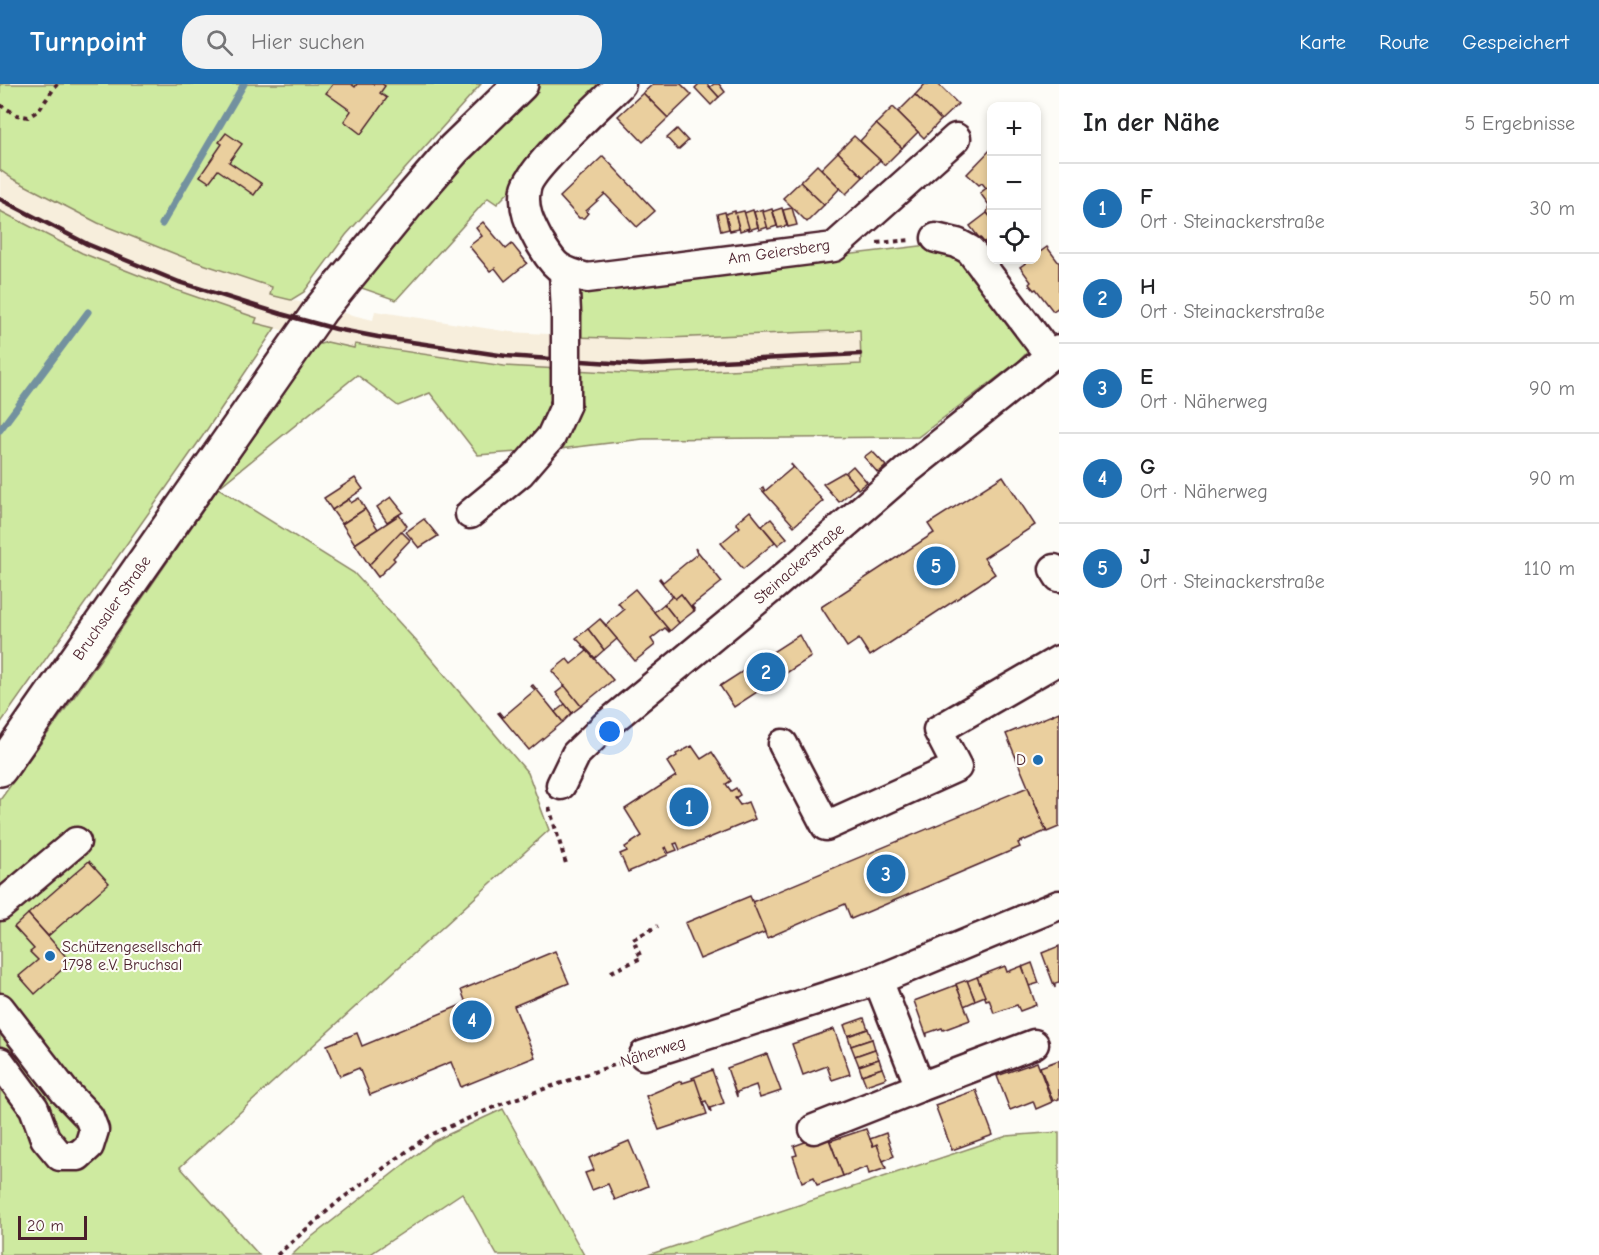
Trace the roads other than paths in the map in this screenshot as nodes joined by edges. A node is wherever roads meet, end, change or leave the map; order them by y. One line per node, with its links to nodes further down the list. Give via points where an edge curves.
1 (521, 84): 10 (main road, Bruchsaler Straße, via 454,149 321,309)
2 (621, 84): 5 (street, via 543,162 525,187 526,219 550,259)
3 (956, 138): 5 (street, Am Geiersberg, via 834,247 587,278)
4 (936, 238): 6 (street, Steinackerstraße, via 970,250)
5 (564, 272): 7 (street, bridge, via 566,404 551,437 520,473)
6 (1054, 352): 11 (street, Steinackerstraße, via 905,472 606,725 576,754)
7 (470, 514)
8 (1059, 660): 9 (street, via 938,730 957,767 826,826)
9 (783, 744)
10 (0, 769)
11 (561, 785)
12 (76, 842): 14 (street)
13 (1059, 905): 15 (street, Näherweg)
14 (0, 906)
15 (878, 980): 18 (street, Näherweg); 20 (street)
16 (0, 1008): 19 (street, via 89,1117 94,1130 89,1146 78,1156 60,1156 45,1138 34,1108)
17 (1034, 1044): 20 (street)
18 (644, 1055)
19 (0, 1062)
20 (920, 1087): 21 (street)
21 (813, 1129)

